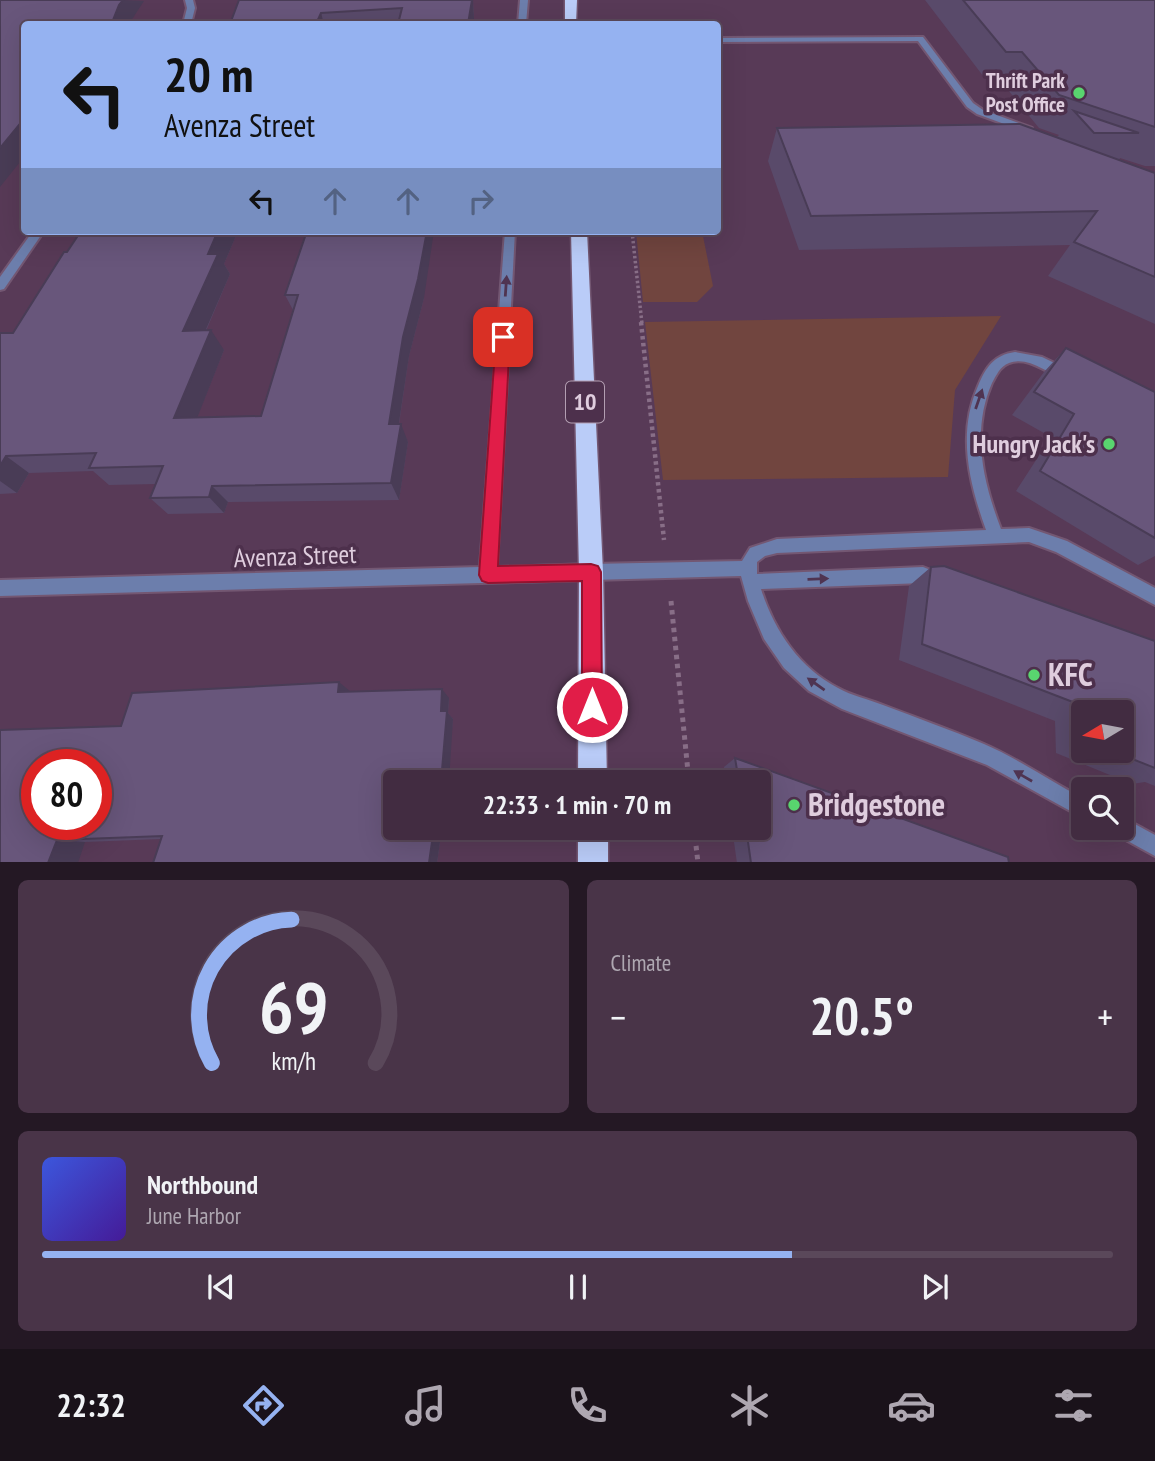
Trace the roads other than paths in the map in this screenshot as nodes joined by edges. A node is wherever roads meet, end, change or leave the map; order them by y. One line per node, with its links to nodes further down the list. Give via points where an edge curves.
1 (189, 0): 4 (street)
2 (524, 0): 5 (street)
3 (570, 0): 6 (highway)
4 (188, 21)
5 (522, 21)
6 (571, 21)
7 (721, 40): 8 (street, via 920,39 970,105)
8 (1040, 134)
9 (36, 235): 12 (street)
10 (510, 235): 16 (street, one-way to 10)
11 (579, 235): 15 (highway, 10)
12 (0, 286)
13 (1074, 378): 14 (street, one-way to 13, via 983,502 972,433 984,386 997,363 1018,356)
14 (996, 537): 17 (street, via 778,546 754,552); 20 (street, via 1040,537)
15 (591, 572): 16 (street, Avenza Street); 17 (street, Avenza Street, via 667,569); 21 (highway, 10)
16 (488, 575): 18 (street, Avenza Street)
17 (749, 575): 19 (street, Avenza Street, one-way to 19, via 923,575); 22 (street, one-way to 17, via 984,753 830,694 805,677 780,651 760,613)
18 (0, 588)
19 (962, 589)
20 (1155, 597)
21 (593, 770)
22 (1071, 801)
23 (1134, 834): 25 (street)
24 (593, 840): 26 (highway)
25 (1155, 846)
26 (593, 862)

